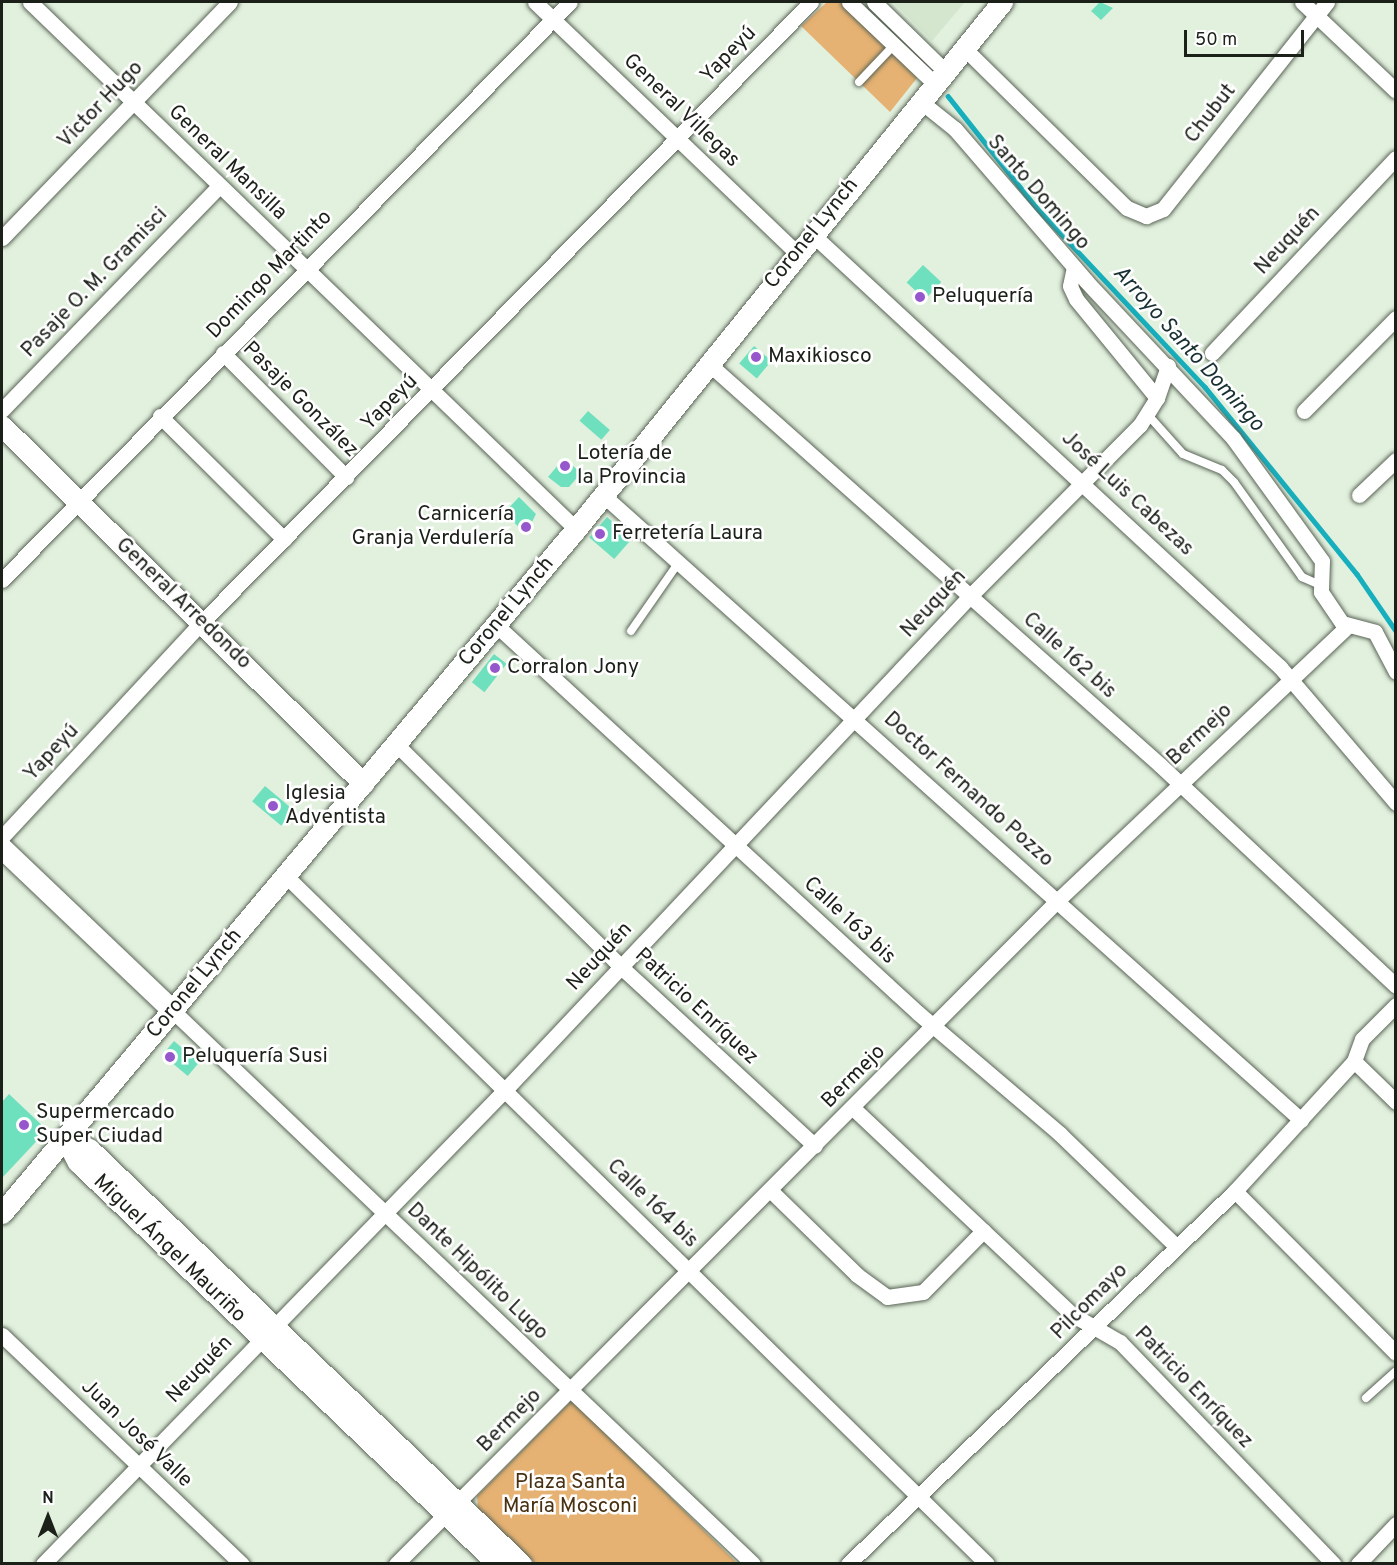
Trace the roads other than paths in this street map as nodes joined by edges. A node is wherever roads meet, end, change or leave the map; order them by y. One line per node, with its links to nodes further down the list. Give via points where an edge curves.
1 (30, 2): 18 (street, General Mansilla)
2 (230, 2): 18 (street, Victor Hugo)
3 (535, 2): 12 (street, General Villegas)
4 (570, 2): 12 (street, Domingo Martinto)
5 (811, 2): 20 (street, Yapeyú)
6 (849, 2): 13 (street)
7 (874, 2): 15 (street)
8 (1002, 2): 14 (street, Coronel Lynch)
9 (1302, 2): 11 (street)
10 (1328, 2): 11 (street, Chubut)
11 (1316, 15): 14 (street, Chubut, via 1163,209 1146,216 1127,208); 17 (street)
12 (553, 19): 20 (street, General Villegas); 27 (street, Domingo Martinto)
13 (894, 45): 15 (street); 16 (lane)
14 (964, 48): 15 (street, Coronel Lynch)
15 (940, 77): 19 (street, Coronel Lynch)
16 (859, 82)
17 (1395, 91)
18 (133, 101): 22 (street, General Mansilla); 24 (street, Victor Hugo)
19 (920, 101): 23 (street, Coronel Lynch); 26 (street, Santo Domingo, via 955,129)
20 (679, 138): 25 (street, General Villegas); 33 (street, Yapeyú)
21 (1395, 158): 30 (street, Neuquén)
22 (219, 186): 27 (street, General Mansilla); 35 (street, Pasaje O. M. Gramisci)
23 (812, 234): 25 (street, Coronel Lynch); 42 (street, José Luis Cabezas)
24 (2, 238)
25 (797, 253): 31 (street, Coronel Lynch)
26 (1074, 267): 32 (street, Santo Domingo); 34 (street, via 1070,286 1076,299)
27 (305, 268): 29 (street, Domingo Martinto); 33 (street, General Mansilla)
28 (1395, 318): 36 (street)
29 (223, 353): 38 (street, Domingo Martinto); 41 (street, Pasaje González)
30 (1212, 353)
31 (709, 364): 43 (street, Coronel Lynch); 51 (street, Calle 162 bis)
32 (1168, 366): 34 (street, Neuquén); 50 (street, Santo Domingo, via 1233,438 1322,561)
33 (431, 392): 41 (street, Yapeyú); 46 (street, General Mansilla)
34 (1157, 398): 37 (street, Neuquén)
35 (2, 410)
36 (1304, 411)
37 (1148, 415): 42 (street, Neuquén); 50 (lane, via 1183,454 1228,476 1302,577)
38 (160, 416): 45 (street, Domingo Martinto); 47 (street)
39 (2, 426): 45 (street, General Arredondo)
40 (1395, 460): 44 (street)
41 (346, 477): 47 (street, Yapeyú)
42 (1083, 481): 51 (street, Neuquén); 58 (street, José Luis Cabezas)
43 (603, 495): 46 (street, Coronel Lynch); 48 (street, Doctor Fernando Pozzo)
44 (1359, 495)
45 (76, 501): 49 (street, Domingo Martinto); 52 (street, General Arredondo)
46 (576, 529): 53 (street, Coronel Lynch)
47 (284, 539): 52 (street, Yapeyú)
48 (679, 562): 55 (lane); 59 (street, Doctor Fernando Pozzo)
49 (2, 580)
50 (1320, 585): 54 (street, Santo Domingo)
51 (970, 596): 59 (street, Neuquén); 62 (street, Calle 162 bis)
52 (202, 622): 61 (street, General Arredondo); 64 (street, Yapeyú)
53 (496, 625): 60 (street, Coronel Lynch); 65 (street, Calle 163 bis)
54 (1347, 627): 56 (street, via 1367,626); 58 (street, Bermejo)
55 (632, 631)
56 (1392, 653): 57 (street)
57 (1395, 672)
58 (1289, 679): 62 (street, Bermejo); 63 (street, José Luis Cabezas)
59 (856, 719): 65 (street, Neuquén); 68 (street, Doctor Fernando Pozzo)
60 (396, 744): 61 (street, Coronel Lynch); 69 (street, Patricio Enríquez)
61 (363, 783): 67 (street, Coronel Lynch)
62 (1177, 785): 68 (street, Bermejo); 70 (street, Calle 162 bis)
63 (1395, 803)
64 (2, 837)
65 (734, 844): 69 (street, Neuquén); 73 (street, Calle 163 bis)
66 (2, 848): 72 (street)
67 (286, 876): 72 (street, Coronel Lynch); 75 (street, Calle 164 bis)
68 (1059, 899): 73 (street, Bermejo); 78 (street, Doctor Fernando Pozzo)
69 (620, 966): 75 (street, Neuquén); 80 (street, Patricio Enríquez)
70 (1395, 986)
71 (1395, 1005): 74 (street, via 1359,1046)
72 (173, 1011): 79 (street, Coronel Lynch); 83 (street, Dante Hipólito Lugo)
73 (934, 1025): 77 (street, Bermejo); 86 (street, Calle 163 bis, via 1060,1134)
74 (1354, 1061): 76 (street); 78 (street, Pilcomayo)
75 (504, 1090): 83 (street, Neuquén); 87 (street, Calle 164 bis)
76 (1395, 1102)
77 (853, 1108): 80 (street, Bermejo); 85 (street, Patricio Enríquez)
78 (1301, 1120): 82 (street, Pilcomayo)
79 (65, 1137): 84 (street, Coronel Lynch); 89 (street, Miguel Ángel Mauriño, via 78,1162)
80 (815, 1146): 81 (street, Bermejo)
81 (770, 1190): 85 (street, via 857,1275 886,1297 923,1292); 87 (street, Bermejo)
82 (1234, 1191): 86 (street, Pilcomayo); 91 (street)
83 (385, 1212): 89 (street, Neuquén); 93 (street, Dante Hipólito Lugo)
84 (2, 1213)
85 (983, 1231): 88 (street, Patricio Enríquez, via 1073,1315)
86 (1176, 1245): 88 (street, Pilcomayo)
87 (690, 1270): 93 (street, Bermejo); 96 (street, Calle 164 bis)
88 (1094, 1328): 96 (street, Pilcomayo); 107 (street, Patricio Enríquez, via 1120,1342)
89 (269, 1332): 95 (street, Neuquén); 97 (street, Miguel Ángel Mauriño)
90 (2, 1335): 95 (street, Juan José Valle)
91 (1395, 1353)
92 (1395, 1371): 94 (lane)
93 (570, 1391): 97 (street, Bermejo); 104 (street, Dante Hipólito Lugo)
94 (1366, 1398)
95 (138, 1464): 99 (street, Neuquén); 100 (street, Juan José Valle)
96 (920, 1498): 105 (street, Pilcomayo); 106 (street, Calle 164 bis)
97 (453, 1509): 101 (street, Bermejo); 102 (street, Miguel Ángel Mauriño); 103 (street, Miguel Ángel Mauriño)
98 (1395, 1524): 108 (street)
99 (43, 1563)
100 (242, 1563)
101 (396, 1563)
102 (498, 1563)
103 (521, 1563)
104 (753, 1563)
105 (848, 1563)
106 (987, 1563)
107 (1334, 1563)
108 (1358, 1563)

